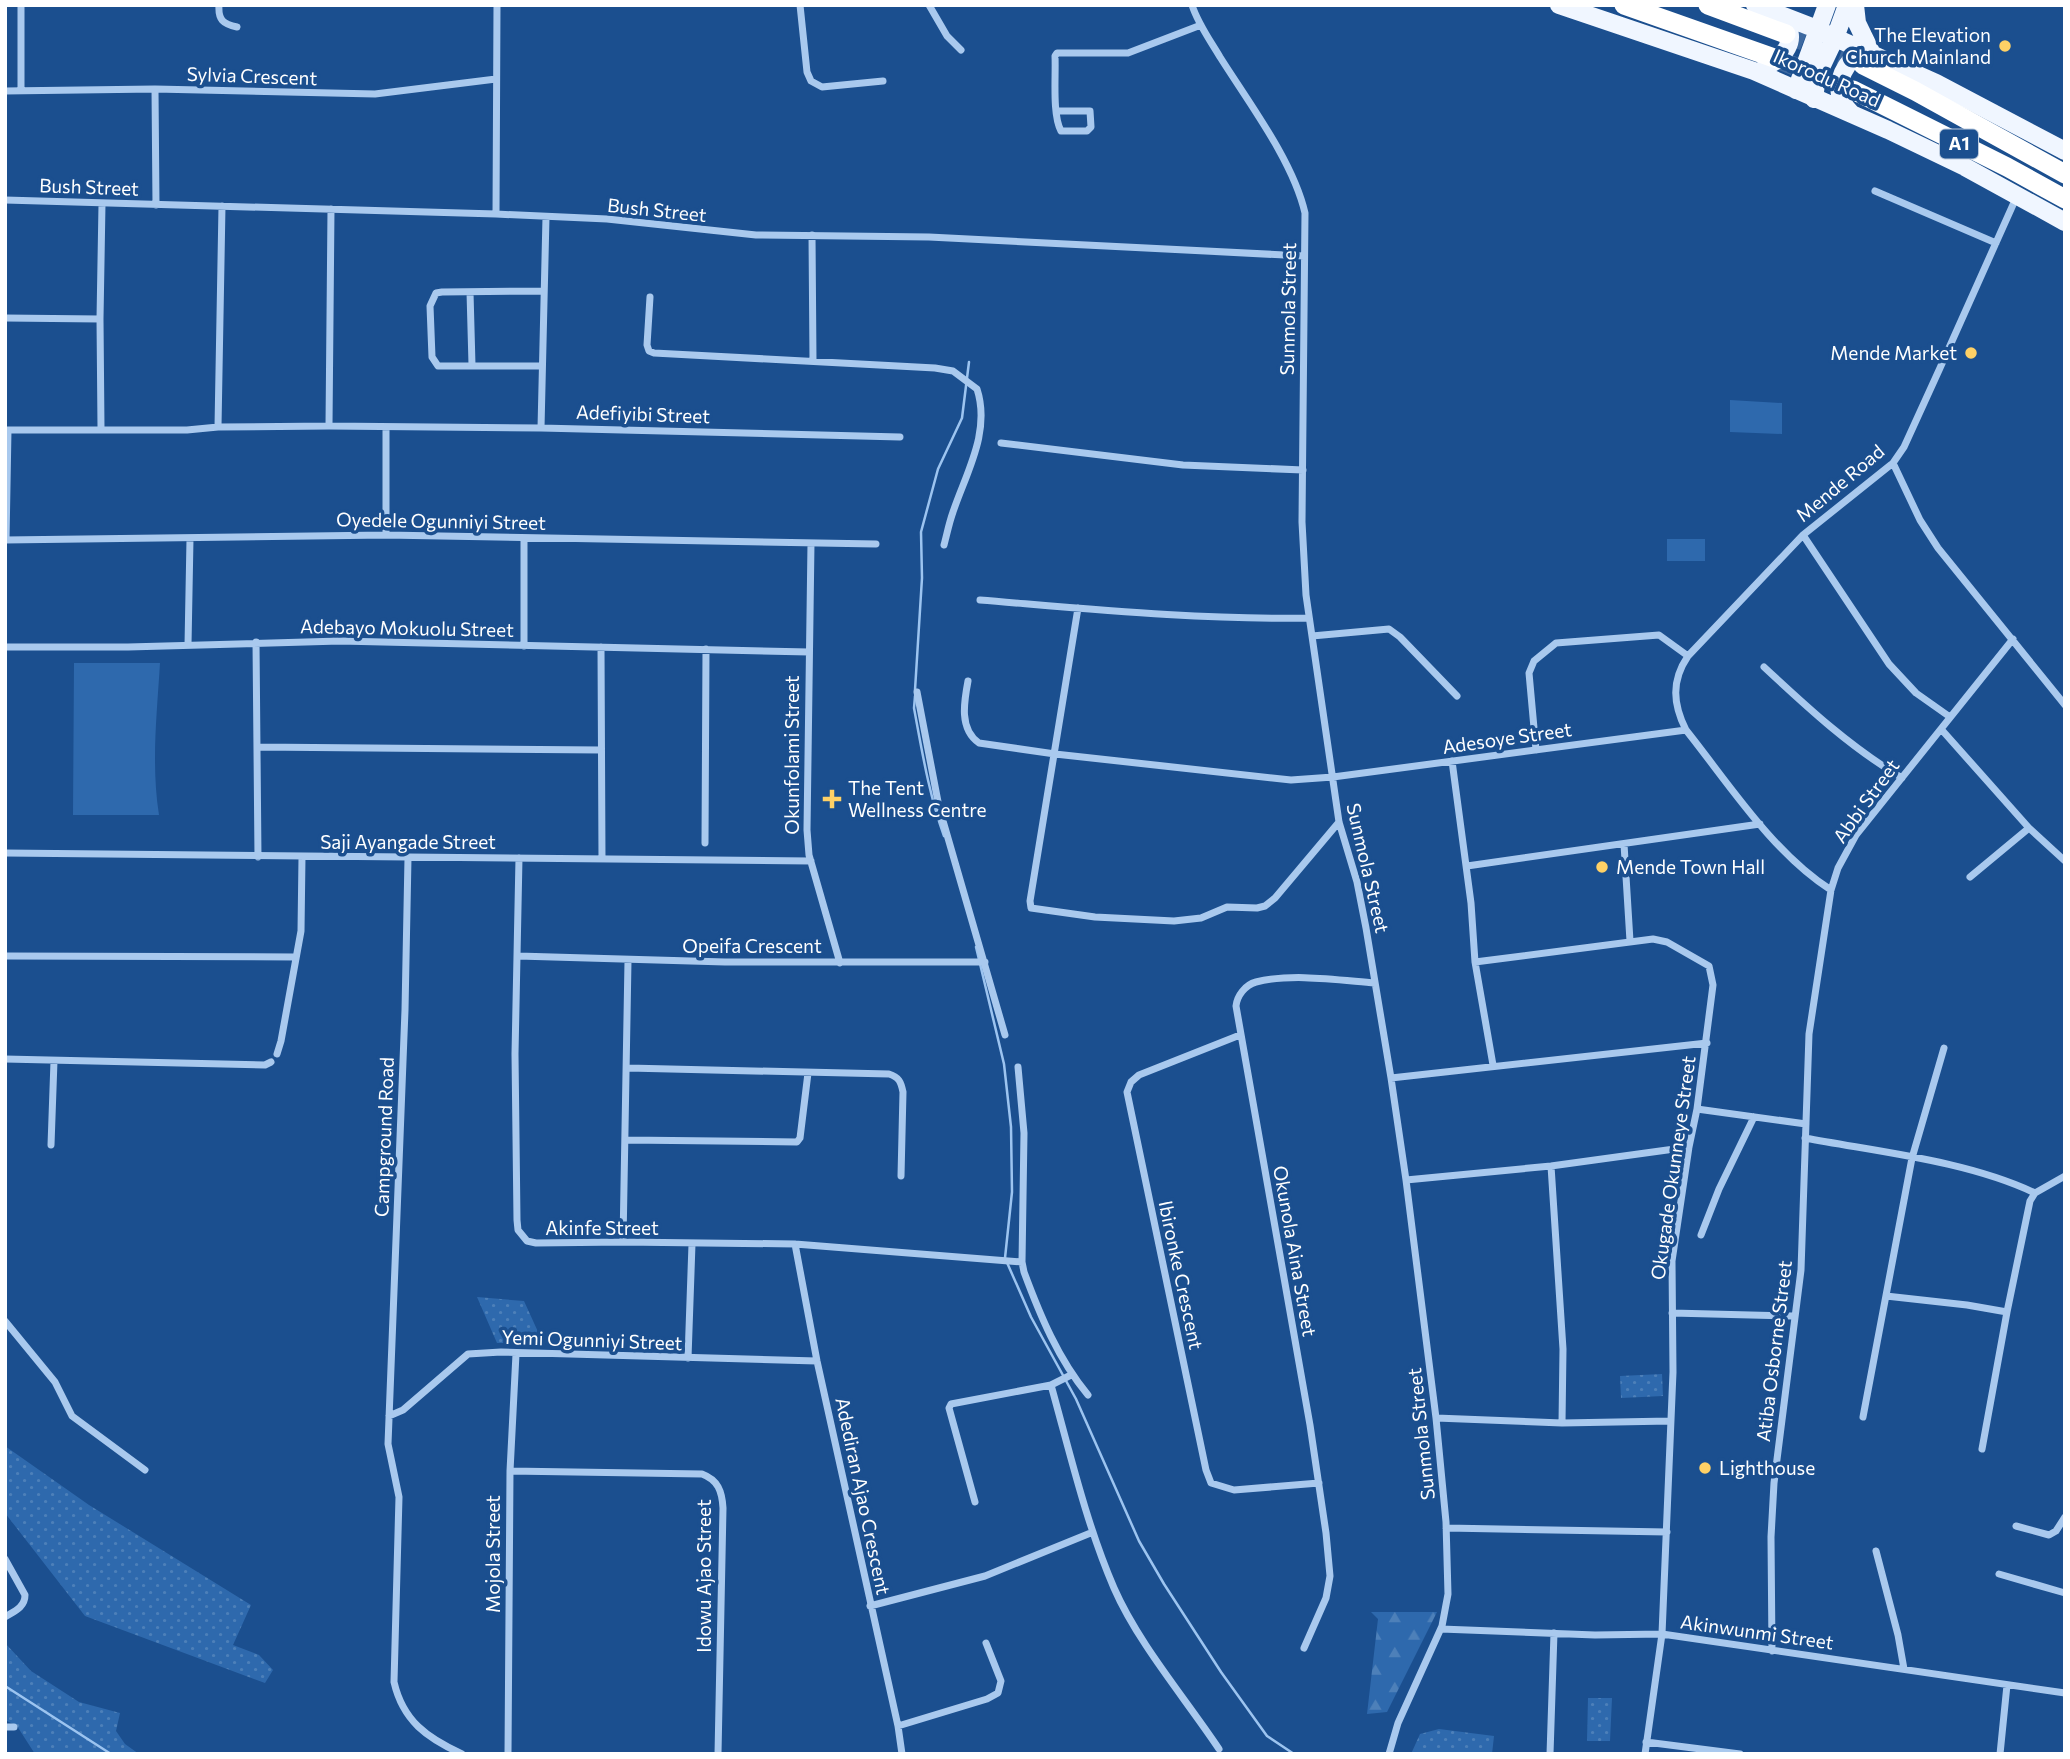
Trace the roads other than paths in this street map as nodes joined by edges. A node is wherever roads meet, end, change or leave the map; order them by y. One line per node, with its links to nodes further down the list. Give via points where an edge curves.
1 (21, 5): 29 (street)
2 (219, 5): 15 (street, via 222,21)
3 (498, 5): 23 (street)
4 (800, 5): 24 (street, via 811,80 822,87)
5 (929, 5): 19 (street)
6 (1192, 5): 14 (street, Sunmola Street)
7 (1559, 5): 22 (main road, Ikorodu Road)
8 (1624, 5): 20 (highway, Ikorodu Road)
9 (1708, 5): 17 (highway, Ikorodu Road)
10 (1827, 5): 16 (main road)
11 (1847, 5): 18 (main road)
12 (1855, 5): 21 (main road)
13 (1768, 7): 16 (main road, Ikorodu Road); 22 (main road, via 1787,25 1789,46 1774,63)
14 (1201, 26): 31 (street, via 1128,53 1057,53); 48 (street, Sunmola Street, via 1301,196)
15 (237, 27)
16 (1818, 31): 18 (main road, Ikorodu Road); 26 (main road)
17 (1786, 34)
18 (1835, 38): 21 (main road, Ikorodu Road); 30 (main road, via 1817,76)
19 (961, 50)
20 (1777, 59)
21 (1868, 61): 32 (main road, via 1861,56 1852,59 1842,73 1840,100); 33 (main road, Ikorodu Road, via 1968,98); 34 (highway, Ikorodu Road / A1)
22 (1754, 71): 26 (main road, Ikorodu Road)
23 (496, 79): 25 (street, Sylvia Crescent, via 375,94); 43 (street)
24 (883, 81)
25 (155, 89): 29 (street, Sylvia Crescent); 40 (street)
26 (1796, 90): 30 (main road, Ikorodu Road)
27 (1853, 90): 37 (highway, Ikorodu Road / A1)
28 (5, 91): 29 (street, Sylvia Crescent)
29 (21, 91)
30 (1814, 99): 32 (main road, Ikorodu Road)
31 (1057, 111): 31 (street, via 1090,111 1091,127 1060,131)
32 (1852, 114): 36 (main road, Ikorodu Road)
33 (2065, 151)
34 (2065, 174)
35 (1875, 191): 47 (street)
36 (2018, 194): 45 (main road, Ikorodu Road); 47 (street, Mende Road)
37 (2065, 199)
38 (5, 200): 39 (street, Bush Street)
39 (102, 204): 40 (street, Bush Street); 53 (street)
40 (156, 205): 41 (street, Bush Street)
41 (222, 206): 42 (street, Bush Street); 58 (street)
42 (331, 209): 43 (street, Bush Street); 57 (street)
43 (496, 214): 44 (street, Bush Street)
44 (546, 217): 46 (street, Bush Street, via 619,220 729,234); 49 (street)
45 (2065, 222)
46 (812, 235): 48 (street, Bush Street); 54 (street)
47 (1996, 243): 65 (street, Mende Road, via 1904,446)
48 (1304, 256): 66 (street, Sunmola Street)
49 (544, 291): 50 (street); 56 (street)
50 (470, 292): 55 (street); 55 (street, via 436,293 430,306 434,362)
51 (650, 297): 54 (street, via 647,345 654,353)
52 (5, 318): 53 (street)
53 (100, 319): 60 (street)
54 (813, 360): 74 (street, via 953,370 977,390 982,427)
55 (472, 365): 56 (street)
56 (542, 366): 61 (street)
57 (329, 426): 58 (street, Adefiyibi Street); 59 (street, Adefiyibi Street)
58 (218, 427): 60 (street, Adefiyibi Street)
59 (386, 427): 61 (street, Adefiyibi Street); 67 (street)
60 (101, 428): 62 (street, Adefiyibi Street)
61 (541, 428): 63 (street, Adefiyibi Street)
62 (6, 430): 71 (street)
63 (900, 437)
64 (1001, 443): 66 (street, via 1183,465)
65 (1892, 463): 68 (street, Mende Road); 79 (street, via 1938,548)
66 (1303, 470): 77 (street, Sunmola Street, via 1302,564)
67 (386, 535): 69 (street, Oyedele Ogunniyi Street); 70 (street, Oyedele Ogunniyi Street)
68 (1803, 535): 87 (street, Mende Road); 93 (street, via 1889,664)
69 (190, 538): 71 (street, Oyedele Ogunniyi Street); 81 (street)
70 (524, 538): 72 (street, Oyedele Ogunniyi Street); 82 (street)
71 (6, 540)
72 (811, 543): 73 (street, Oyedele Ogunniyi Street); 86 (street, Okunfolami Street)
73 (876, 544)
74 (944, 545)
75 (980, 600): 76 (street)
76 (1078, 608): 77 (street, via 1212,618); 99 (street)
77 (1309, 618): 78 (street, Sunmola Street)
78 (1312, 636): 91 (street, via 1389,629); 101 (street, Sunmola Street)
79 (2012, 639): 92 (street); 93 (street, Abbi Street)
80 (256, 642): 81 (street, Adebayo Mokuolu Street); 82 (street, Adebayo Mokuolu Street); 96 (street)
81 (188, 645): 83 (street, Adebayo Mokuolu Street)
82 (524, 646): 84 (street, Adebayo Mokuolu Street)
83 (5, 647)
84 (601, 647): 85 (street, Adebayo Mokuolu Street); 97 (street)
85 (706, 649): 86 (street, Adebayo Mokuolu Street); 106 (street)
86 (809, 652): 114 (street, Okunfolami Street, via 806,796)
87 (1688, 656): 95 (street, Mende Road, via 1680,668 1675,698); 98 (street, via 1659,635 1556,643 1534,661 1529,673)
88 (1764, 667): 102 (street, via 1835,732)
89 (968, 681): 99 (street, Adesoye Street, via 964,700 970,737 979,743)
90 (917, 692): 124 (street, via 939,807)
91 (1457, 696)
92 (2065, 705)
93 (1950, 717): 94 (street, Abbi Street)
94 (1941, 729): 102 (street, Abbi Street); 105 (street)
95 (1686, 730): 98 (street, Adesoye Street); 104 (street, Mende Road)
96 (257, 747): 97 (street); 109 (street)
97 (601, 750): 113 (street)
98 (1536, 750): 100 (street, Adesoye Street)
99 (1055, 754): 101 (street, Adesoye Street, via 1291,780); 103 (street, via 1029,905 1034,909 1174,920 1201,918 1227,907 1265,906)
100 (1452, 761): 101 (street, Adesoye Street); 116 (street)
101 (1333, 778): 103 (street, Sunmola Street)
102 (1902, 778): 118 (street, Abbi Street, via 1856,835)
103 (1339, 822): 127 (street, Sunmola Street, via 1357,882)
104 (1760, 824): 107 (street); 118 (street, Mende Road, via 1789,856)
105 (2029, 828): 115 (street); 117 (street)
106 (705, 844)
107 (1624, 844): 116 (street); 119 (street)
108 (5, 853): 109 (street, Saji Ayangade Street)
109 (258, 857): 110 (street, Saji Ayangade Street)
110 (302, 857): 111 (street, Saji Ayangade Street); 122 (street)
111 (408, 858): 112 (street, Saji Ayangade Street); 170 (street, Campground Road)
112 (519, 858): 113 (street, Saji Ayangade Street); 121 (street, Akinfe Street)
113 (601, 859): 114 (street, Saji Ayangade Street)
114 (811, 861): 126 (street, Okunfolami Street)
115 (2065, 861)
116 (1466, 866): 125 (street)
117 (1970, 877)
118 (1831, 890): 143 (street, Abbi Street, via 1809,1034)
119 (1630, 941): 125 (street, Okugade Okunneye Street); 130 (street, Okugade Okunneye Street, via 1667,942 1709,966 1713,985)
120 (5, 956): 122 (street)
121 (519, 956): 123 (street, Opeifa Crescent); 155 (street, Akinfe Street, via 515,1054 519,1230 527,1241 536,1243)
122 (296, 957): 132 (street)
123 (628, 961): 126 (street, Opeifa Crescent); 137 (street)
124 (981, 962): 126 (street, Opeifa Crescent); 128 (street)
125 (1475, 962): 136 (street)
126 (840, 963)
127 (1375, 983): 129 (street, Okunola Aina Street, via 1303,978 1253,983 1237,998); 140 (street, Sunmola Street)
128 (1005, 1035)
129 (1240, 1035): 178 (street, Okunola Aina Street); 178 (street, Ibironke Crescent, via 1139,1075 1128,1092 1211,1483 1234,1490)
130 (1707, 1043): 136 (street); 141 (street, Okugade Okunneye Street)
131 (1944, 1048): 148 (street)
132 (277, 1055)
133 (5, 1059): 134 (street)
134 (54, 1061): 135 (street); 146 (street)
135 (271, 1062)
136 (1493, 1065): 140 (street)
137 (628, 1068): 139 (street); 145 (street)
138 (1018, 1068): 158 (street, via 1024,1133)
139 (808, 1073): 145 (street, via 797,1142); 150 (street, via 896,1076 903,1091)
140 (1391, 1078): 152 (street, Sunmola Street)
141 (1697, 1109): 142 (street); 147 (street, Okugade Okunneye Street)
142 (1754, 1118): 143 (street); 154 (street)
143 (1806, 1124): 144 (street, Abbi Street)
144 (1805, 1138): 148 (street); 162 (street, Atiba Osborne Street, via 1801,1270)
145 (626, 1140): 155 (street)
146 (51, 1145)
147 (1689, 1147): 149 (street); 161 (street, Okugade Okunneye Street, via 1672,1261)
148 (1912, 1158): 153 (street, via 2006,1180); 159 (street)
149 (1551, 1166): 152 (street); 174 (street, via 1563,1349)
150 (901, 1176)
151 (2065, 1176): 153 (street)
152 (1406, 1180): 172 (street, Sunmola Street)
153 (2035, 1194): 160 (street)
154 (1701, 1235)
155 (624, 1242): 156 (street, Akinfe Street)
156 (692, 1244): 157 (street, Akinfe Street); 165 (street)
157 (795, 1244): 158 (street, Akinfe Street); 166 (street, Adediran Ajao Crescent)
158 (1018, 1262): 167 (street)
159 (1886, 1296): 160 (street); 171 (street)
160 (2007, 1312): 175 (street)
161 (1672, 1313): 162 (street); 173 (street, Okugade Okunneye Street)
162 (1793, 1316): 196 (street, Atiba Osborne Street, via 1774,1483)
163 (5, 1321): 176 (street, via 55,1382 72,1416)
164 (516, 1354): 165 (street, Yemi Ogunniyi Street); 170 (street, Yemi Ogunniyi Street, via 468,1354 403,1410); 177 (street, Mojola Street)
165 (688, 1358): 166 (street, Yemi Ogunniyi Street)
166 (817, 1361): 189 (street, Adediran Ajao Crescent)
167 (1067, 1377): 168 (street); 169 (street)
168 (1051, 1385): 179 (street, via 951,1404); 183 (street)
169 (1088, 1395)
170 (389, 1416): 203 (street, via 388,1444 400,1517 394,1682 401,1705 415,1724)
171 (1863, 1417)
172 (1436, 1418): 174 (street); 182 (street, Sunmola Street)
173 (1670, 1421): 174 (street); 184 (street, Okugade Okunneye Street)
174 (1562, 1423)
175 (1982, 1449)
176 (145, 1470)
177 (510, 1471): 204 (street, Mojola Street); 205 (street, Idowu Ajao Street, via 702,1474 715,1481 723,1508)
178 (1319, 1483): 195 (street, Okunola Aina Street, via 1330,1576 1326,1598)
179 (975, 1502)
180 (2065, 1517): 181 (street, via 2049,1535)
181 (2016, 1526)
182 (1446, 1528): 184 (street); 191 (street, Sunmola Street, via 1448,1594)
183 (1093, 1532): 189 (street, via 985,1576); 202 (street, via 1130,1619)
184 (1667, 1532): 193 (street, Okugade Okunneye Street)
185 (1876, 1552): 197 (street)
186 (5, 1559): 190 (street, via 25,1595 22,1606)
187 (1999, 1574): 188 (street)
188 (2065, 1593)
189 (870, 1606): 200 (street, Adediran Ajao Crescent)
190 (5, 1617)
191 (1441, 1629): 192 (street, Akinwunmi Street); 207 (street, Sunmola Street, via 1398,1723)
192 (1554, 1633): 193 (street, Akinwunmi Street); 208 (street)
193 (1662, 1634): 196 (street, Akinwunmi Street); 201 (street, Okugade Okunneye Street)
194 (986, 1643): 200 (street, via 1001,1681 998,1693)
195 (1304, 1648)
196 (1772, 1651): 197 (street, Akinwunmi Street)
197 (1904, 1669): 198 (street, Akinwunmi Street)
198 (2007, 1685): 199 (street, Akinwunmi Street); 211 (street)
199 (2065, 1693)
200 (898, 1726): 206 (street, Adediran Ajao Crescent)
201 (1646, 1742): 209 (street, Okugade Okunneye Street); 210 (street)
202 (1219, 1749)
203 (462, 1754)
204 (508, 1754)
205 (718, 1754)
206 (902, 1754)
207 (1389, 1754)
208 (1550, 1754)
209 (1645, 1754)
210 (1740, 1754)
211 (2000, 1754)

